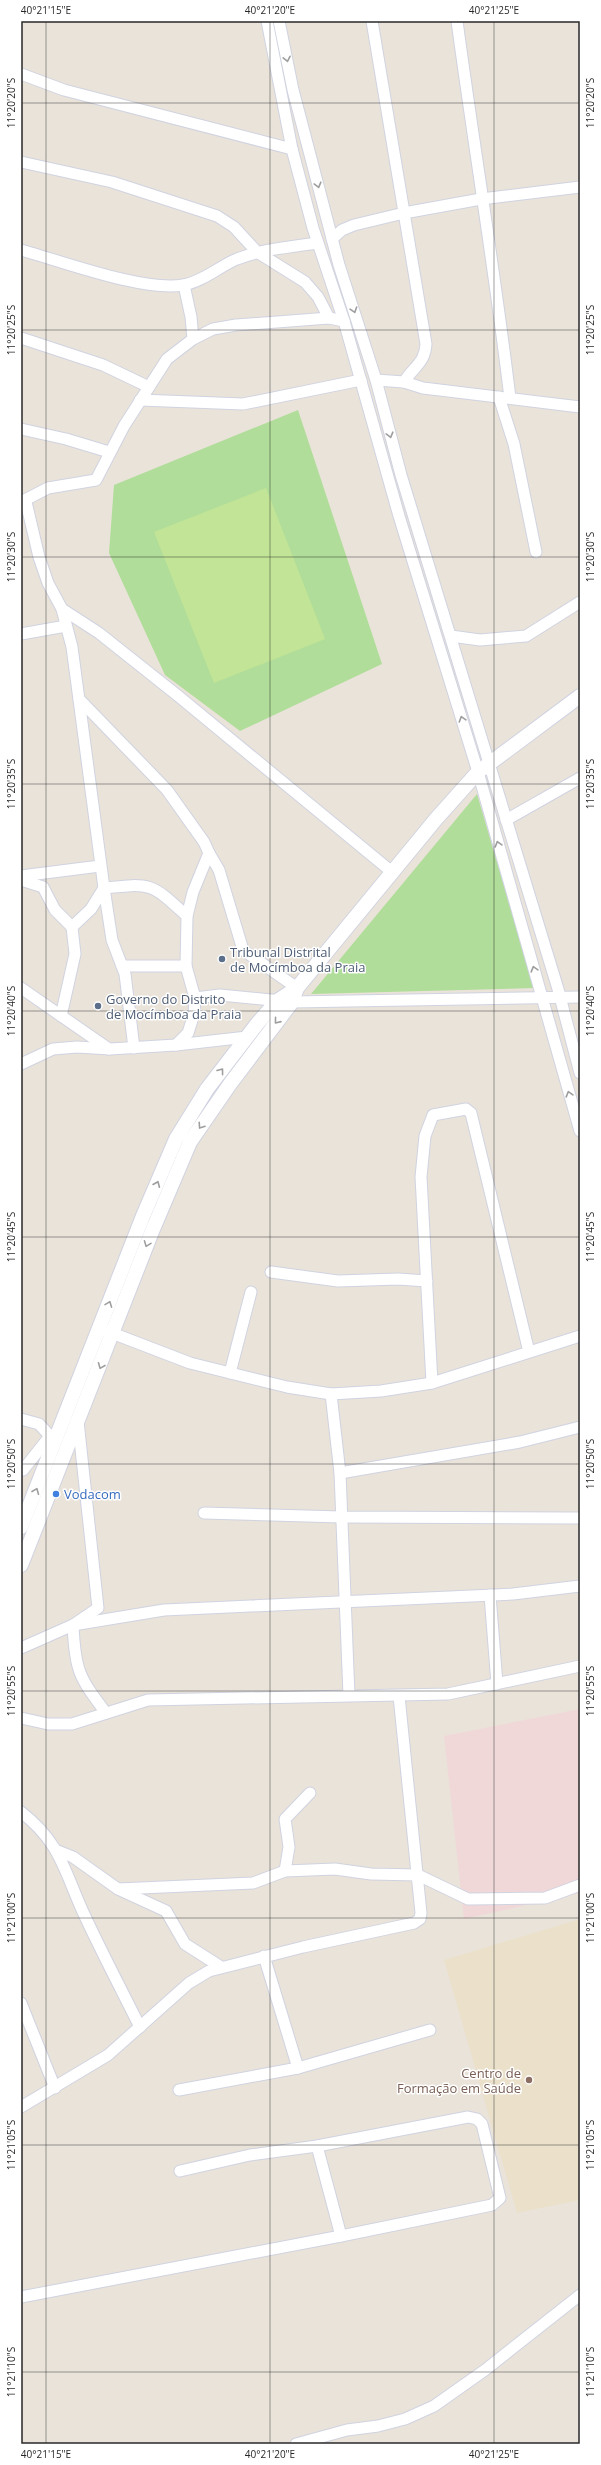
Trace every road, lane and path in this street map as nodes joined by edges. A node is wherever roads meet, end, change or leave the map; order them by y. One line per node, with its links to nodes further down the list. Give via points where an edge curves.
1 (266, 21): 6 (street)
2 (278, 21): 11 (street, one-way to 11, via 293,90)
3 (372, 21): 10 (street)
4 (457, 21): 9 (street)
5 (21, 74): 6 (street, via 64,90)
6 (292, 149): 12 (street)
7 (21, 162): 14 (street, via 112,182 217,216 234,227)
8 (580, 187): 9 (street)
9 (481, 199): 10 (street); 25 (street, via 496,281)
10 (404, 213): 11 (street, via 354,225); 22 (street, via 426,344 423,359)
11 (332, 238): 21 (street, one-way to 21)
12 (317, 243): 14 (street); 17 (street)
13 (21, 250): 15 (street, via 133,282 159,286)
14 (258, 252): 15 (street, via 227,263); 16 (street, via 304,282 318,298)
15 (184, 285): 19 (street)
16 (329, 318): 17 (street); 19 (street, via 236,325 214,329)
17 (344, 322): 20 (street)
18 (21, 338): 23 (street, via 103,365)
19 (193, 340): 23 (street, via 167,359)
20 (361, 380): 26 (street, via 243,404); 38 (street)
21 (376, 380): 22 (street); 36 (street, one-way to 36, via 401,475)
22 (404, 382): 24 (street, via 423,388)
23 (149, 387): 26 (street)
24 (499, 397): 25 (street); 31 (street, via 514,444)
25 (510, 398): 27 (street)
26 (140, 400): 29 (street)
27 (580, 407)
28 (21, 429): 29 (street)
29 (109, 452): 30 (street, via 101,474 96,480 48,488)
30 (23, 502): 33 (street, via 48,583)
31 (536, 552)
32 (580, 602): 36 (street, via 526,636 480,640)
33 (62, 609): 34 (street); 47 (street, via 99,633)
34 (66, 626): 35 (street); 40 (street, via 72,648)
35 (21, 634)
36 (451, 636): 37 (street)
37 (455, 648): 38 (street); 41 (street)
38 (441, 653): 42 (street, one-way to 38)
39 (580, 696): 41 (street)
40 (79, 699): 45 (street, via 167,790); 46 (street)
41 (490, 764): 42 (street); 44 (street)
42 (478, 772): 47 (street); 59 (street, one-way to 42)
43 (580, 778): 44 (street)
44 (506, 820): 60 (street)
45 (209, 853): 51 (street, via 193,892); 56 (street, via 219,870 243,950)
46 (100, 866): 48 (street); 50 (street)
47 (392, 872): 56 (street)
48 (21, 876)
49 (21, 880): 52 (street, via 43,887 55,910)
50 (104, 888): 51 (street, via 140,884 150,886 164,894); 52 (street, via 92,909); 53 (street, via 112,940)
51 (187, 916): 54 (street)
52 (72, 927): 63 (street, via 75,954)
53 (122, 966): 54 (street); 66 (street)
54 (186, 966): 58 (street)
55 (21, 988): 63 (street)
56 (297, 988): 61 (street); 62 (street)
57 (580, 997): 60 (street)
58 (195, 998): 61 (street, via 220,994); 65 (street, via 194,1014 188,1033)
59 (542, 998): 60 (street); 62 (street); 70 (street, one-way to 59)
60 (560, 998): 69 (street)
61 (277, 1001): 62 (street); 64 (street)
62 (292, 1002): 75 (street, one-way to 75, via 190,1142 153,1229)
63 (61, 1016): 67 (street)
64 (246, 1038): 65 (street); 74 (street, one-way to 64, via 176,1139 207,1089)
65 (176, 1045): 66 (street)
66 (134, 1048): 67 (street)
67 (110, 1049): 68 (street, via 53,1049)
68 (21, 1064)
69 (580, 1073)
70 (580, 1131)
71 (271, 1272): 72 (street, via 338,1281 398,1278)
72 (427, 1281): 77 (street, via 421,1178 425,1136 434,1115 466,1109 473,1118); 79 (street)
73 (250, 1292): 78 (street)
74 (100, 1328): 75 (street); 89 (street, one-way to 74)
75 (114, 1333): 78 (street, via 190,1364); 82 (street, one-way to 82)
76 (580, 1336): 77 (street)
77 (529, 1352): 79 (street)
78 (230, 1373): 80 (street, via 287,1387)
79 (432, 1383): 80 (street, via 381,1391)
80 (331, 1394): 85 (street)
81 (21, 1420): 84 (street, via 39,1424 50,1436)
82 (78, 1422): 90 (street); 94 (street, via 98,1608)
83 (580, 1427): 85 (street, via 520,1442)
84 (23, 1470)
85 (340, 1473): 87 (street)
86 (204, 1513): 87 (street)
87 (341, 1517): 88 (street); 93 (street)
88 (580, 1518)
89 (21, 1527)
90 (21, 1565)
91 (580, 1586): 92 (street)
92 (490, 1595): 93 (street); 97 (street)
93 (344, 1600): 94 (street, via 164,1610); 98 (street)
94 (73, 1625): 95 (street); 100 (street, via 74,1658 82,1681)
95 (21, 1648)
96 (580, 1666): 97 (street)
97 (497, 1684): 99 (street, via 448,1694)
98 (349, 1694): 99 (street); 100 (street, via 148,1700)
99 (399, 1696): 106 (street)
100 (106, 1713): 101 (street, via 72,1724 48,1724)
101 (21, 1718)
102 (310, 1792): 105 (street, via 285,1819 289,1847)
103 (21, 1812): 104 (street, via 35,1823)
104 (58, 1851): 108 (street, via 73,1857); 112 (street, via 83,1911)
105 (284, 1871): 106 (street, via 334,1869 371,1874); 108 (street, via 253,1883)
106 (418, 1875): 107 (street, via 468,1899 545,1898); 109 (street, via 421,1913 420,1919 414,1923)
107 (580, 1885)
108 (118, 1889): 110 (street, via 166,1911 185,1944)
109 (264, 1956): 110 (street); 114 (street)
110 (221, 1967): 112 (street, via 189,1983)
111 (21, 2003): 115 (street)
112 (140, 2027): 115 (street, via 108,2055)
113 (430, 2030): 114 (street)
114 (298, 2068): 116 (street)
115 (55, 2088): 117 (street)
116 (179, 2090)
117 (21, 2107)
118 (317, 2146): 119 (street, via 250,2155); 120 (street); 120 (street, via 468,2117 477,2119 482,2124 500,2198 496,2203)
119 (180, 2171)
120 (341, 2236): 122 (street)
121 (580, 2295): 123 (street, via 485,2370 434,2406 405,2419 347,2430)
122 (21, 2297)
123 (296, 2444)

